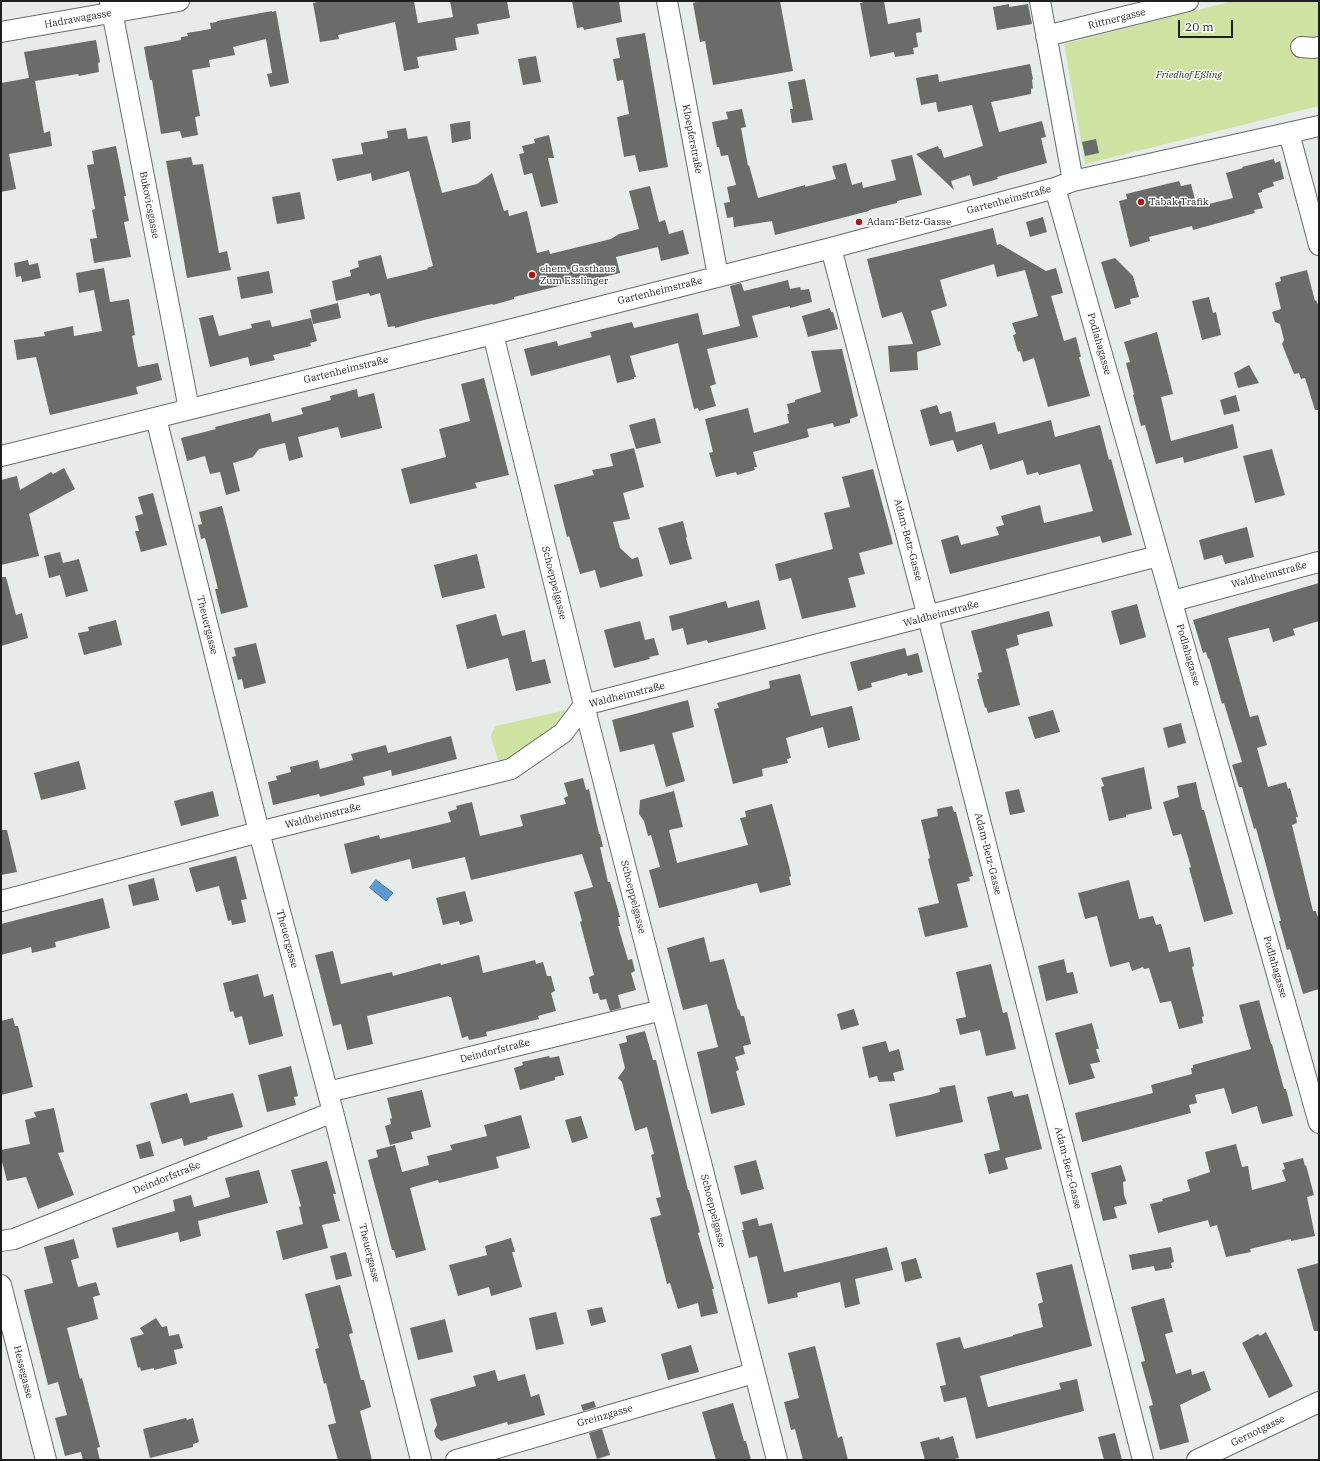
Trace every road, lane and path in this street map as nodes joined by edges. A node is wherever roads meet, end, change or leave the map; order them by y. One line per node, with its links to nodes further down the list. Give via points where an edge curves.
1 (179, 1): 5 (street, Hadrawagasse)
2 (667, 1): 13 (street, Kloepferstraße)
3 (1040, 1): 7 (street, Podlahagasse)
4 (1188, 1): 7 (street, Rittnergasse)
5 (111, 7): 6 (street, Hadrawagasse); 15 (street, Bukovicsgasse)
6 (1, 32)
7 (1046, 36): 10 (street, Podlahagasse, via 1060,108)
8 (1319, 126): 9 (street, Gartenheimstraße)
9 (1289, 133): 10 (street, Gartenheimstraße); 11 (street)
10 (1064, 184): 12 (street, Gartenheimstraße); 18 (street, Podlahagasse)
11 (1319, 245)
12 (831, 248): 13 (street, Gartenheimstraße); 21 (street, Adam-Betz-Gasse)
13 (718, 276): 14 (street, Gartenheimstraße)
14 (493, 334): 15 (street, Gartenheimstraße); 22 (street, Schoeppelgasse)
15 (189, 409): 16 (street, Gartenheimstraße)
16 (156, 418): 17 (street, Gartenheimstraße); 23 (street, Theuergasse)
17 (1, 456)
18 (1158, 556): 20 (street, Podlahagasse); 21 (street, Waldheimstraße)
19 (1319, 562): 20 (street, Waldheimstraße)
20 (1173, 601): 28 (street, Podlahagasse)
21 (928, 617): 22 (street, Waldheimstraße); 37 (street, Adam-Betz-Gasse)
22 (584, 706): 23 (street, Waldheimstraße, via 563,733 511,769); 25 (street, Schoeppelgasse)
23 (259, 832): 24 (street, Waldheimstraße); 26 (street, Theuergasse)
24 (1, 901)
25 (662, 1010): 26 (street, Deindorfstraße); 31 (street, Schoeppelgasse)
26 (328, 1092): 27 (street, Theuergasse)
27 (333, 1112): 29 (street, Deindorfstraße); 34 (street, Theuergasse)
28 (1319, 1123)
29 (1, 1241)
30 (1, 1285): 33 (street, Hessegasse)
31 (754, 1373): 35 (street, Greinzgasse); 36 (street, Schoeppelgasse)
32 (1319, 1402): 38 (street, Gernotgasse)
33 (46, 1460)
34 (421, 1460)
35 (456, 1460)
36 (777, 1460)
37 (1143, 1460)
38 (1197, 1460)

